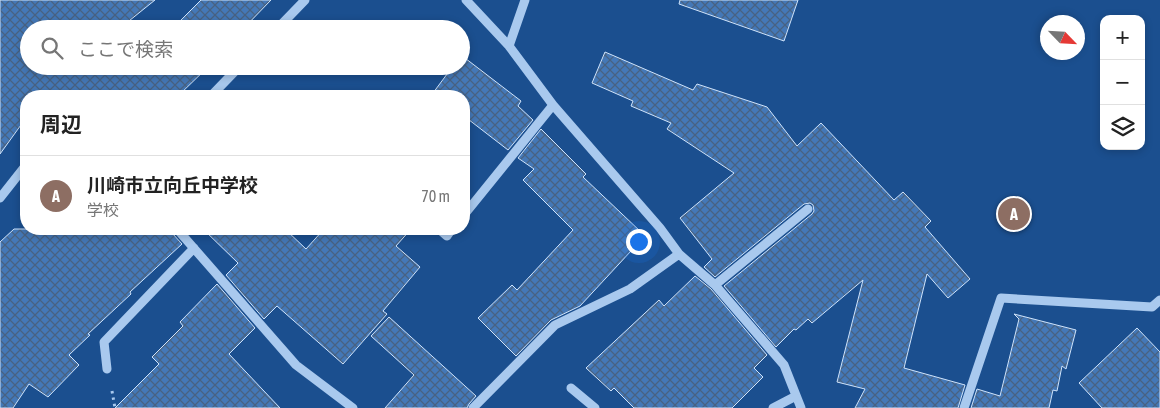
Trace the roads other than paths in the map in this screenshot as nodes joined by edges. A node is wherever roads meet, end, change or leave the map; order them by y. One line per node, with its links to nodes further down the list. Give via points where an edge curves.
1 (305, 0): 4 (street)
2 (466, 0): 5 (street)
3 (525, 0): 5 (street)
4 (286, 20)
5 (509, 46): 8 (street)
6 (231, 75): 7 (street)
7 (217, 90)
8 (553, 105): 11 (street); 15 (street)
9 (20, 173): 10 (street)
10 (0, 198)
11 (470, 208)
12 (808, 209): 16 (street)
13 (182, 235): 14 (street)
14 (194, 248): 18 (street, via 104,342); 21 (street, via 296,365)
15 (679, 254): 16 (street); 22 (street, via 630,289 555,325)
16 (715, 285): 20 (street, via 784,365)
17 (1160, 300): 26 (street, via 1152,307 1001,298)
18 (107, 369)
19 (571, 388): 23 (street)
20 (796, 396): 24 (street); 25 (street)
21 (353, 408)
22 (472, 408)
23 (595, 408)
24 (773, 408)
25 (802, 408)
26 (964, 408)

